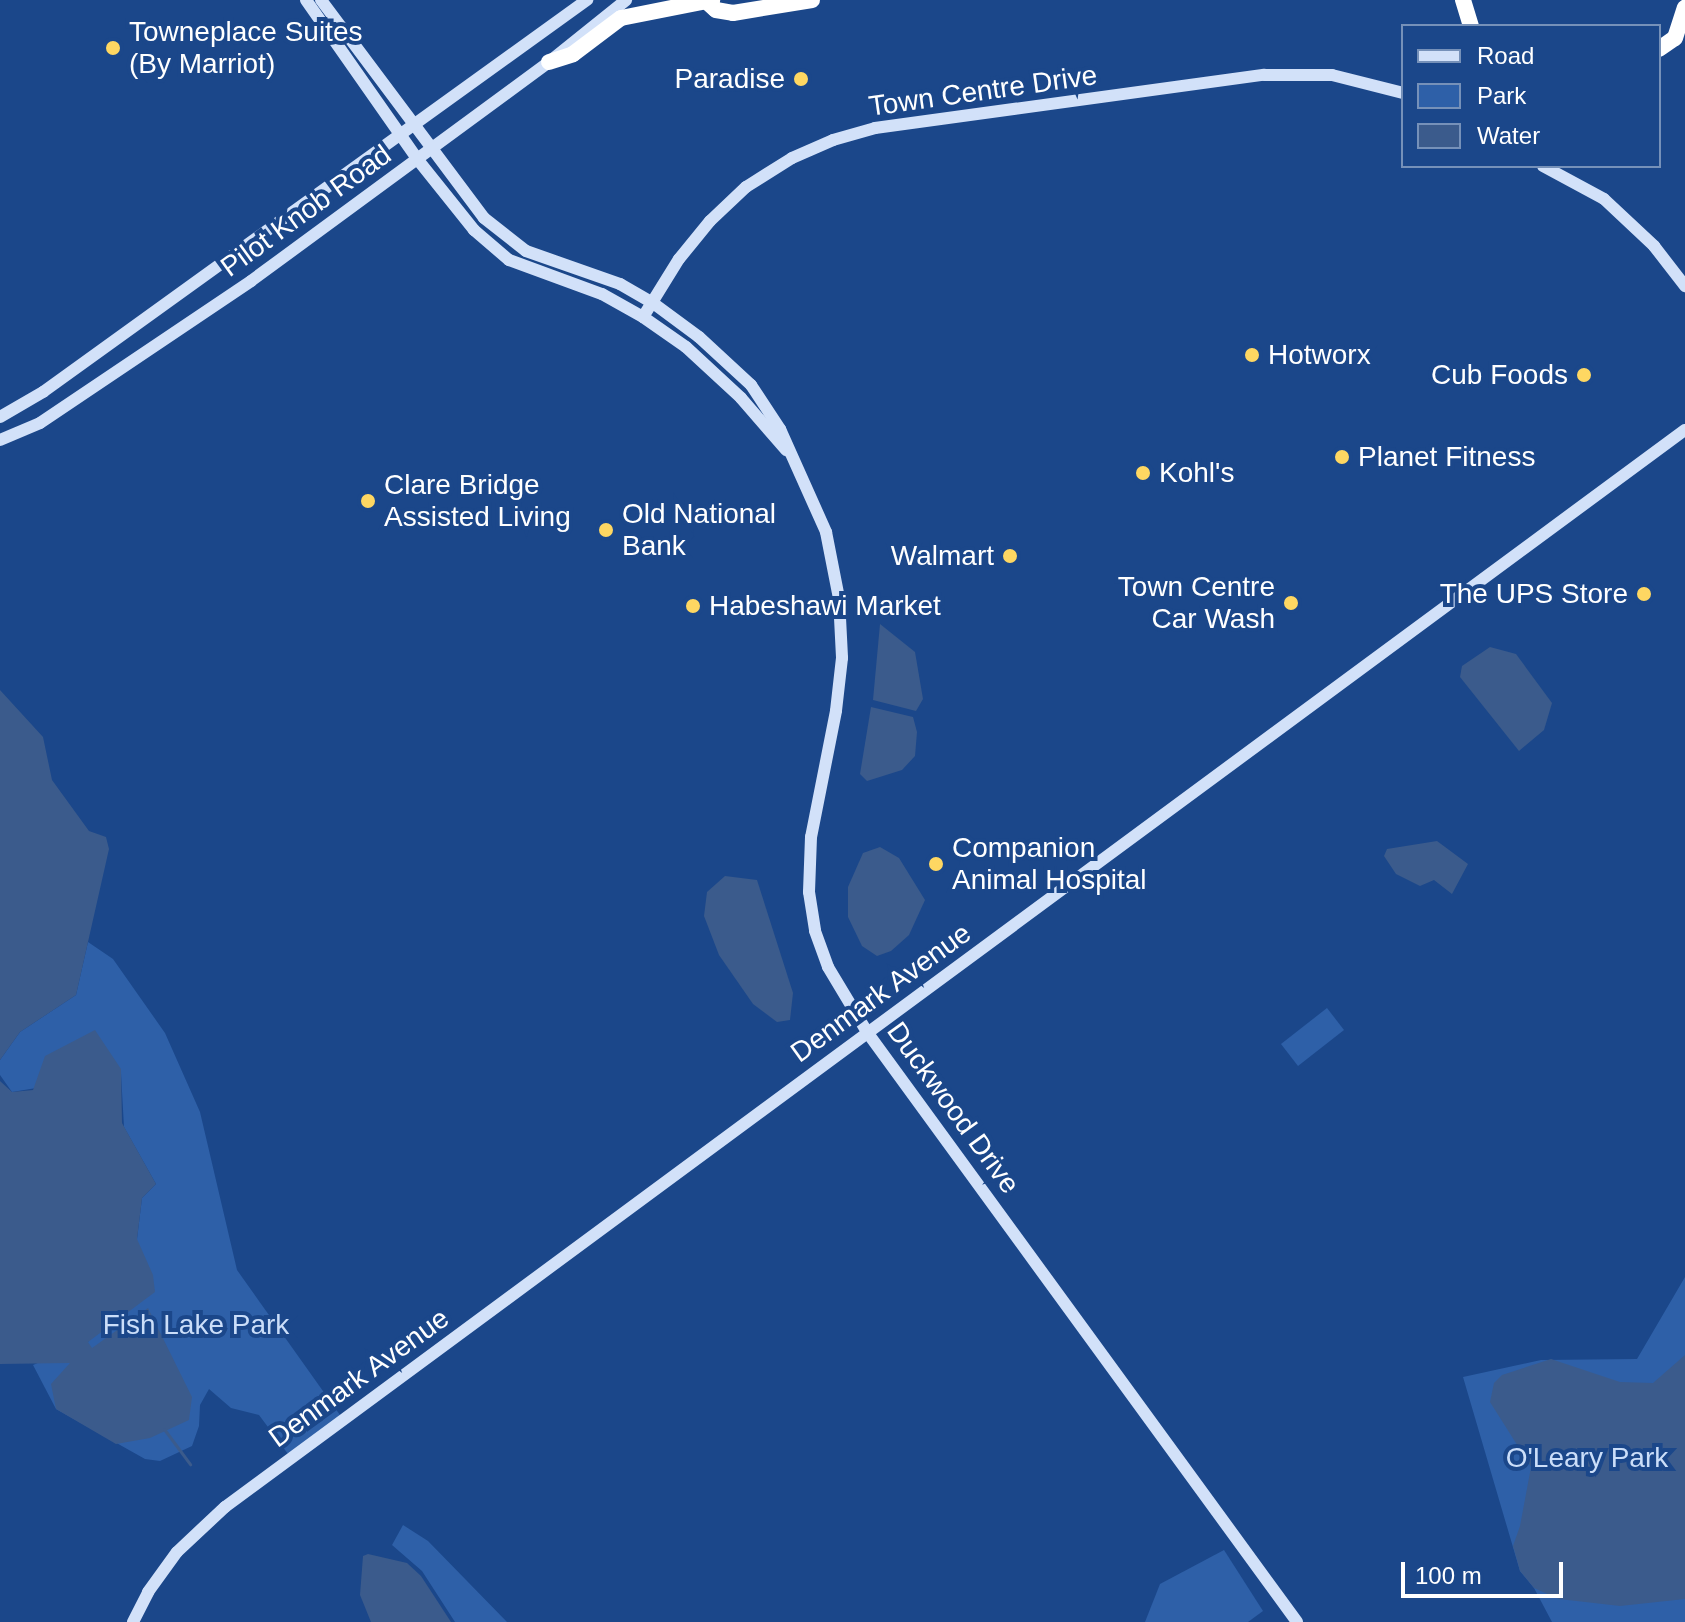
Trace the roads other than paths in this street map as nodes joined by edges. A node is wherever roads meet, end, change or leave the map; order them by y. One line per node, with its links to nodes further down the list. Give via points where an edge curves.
1 (306, 0): 15 (street, Duckwood Drive)
2 (321, 0): 14 (street, Duckwood Drive)
3 (587, 0): 14 (street, Pilot Knob Road)
4 (626, 0): 12 (street, Pilot Knob Road)
5 (812, 0): 8 (highway, via 733,13)
6 (1463, 0): 10 (highway)
7 (1684, 0): 9 (highway)
8 (702, 1): 12 (highway, via 621,18 573,54)
9 (1685, 7): 11 (highway, via 1675,38)
10 (1470, 24)
11 (1661, 48)
12 (549, 62): 16 (street, Pilot Knob Road)
13 (1401, 92): 20 (street, Town Centre Drive, via 1332,75 1264,75 875,128 792,158 746,187 679,259)
14 (415, 126): 15 (street, Pilot Knob Road); 16 (street, Duckwood Drive)
15 (401, 136): 17 (street, Duckwood Drive); 22 (street, Pilot Knob Road, via 43,392)
16 (431, 150): 17 (street, Pilot Knob Road); 20 (street, Duckwood Drive, via 484,218 519,247 620,284)
17 (418, 160): 21 (street, Duckwood Drive, via 474,230 509,260 602,294); 24 (street, Pilot Knob Road, via 150,350 40,423)
18 (1547, 168): 19 (street, via 1604,199 1654,246)
19 (1685, 286)
20 (653, 303): 21 (street, Town Centre Drive); 25 (street, Duckwood Drive, via 751,385)
21 (643, 317): 25 (street, Duckwood Drive, via 727,384)
22 (0, 417)
23 (1685, 430): 26 (street, Denmark Avenue)
24 (0, 440)
25 (791, 455): 26 (street, Duckwood Drive, via 826,532 839,598 841,643 836,711 811,837 809,892 828,967)
26 (867, 1032): 27 (street, Denmark Avenue, via 225,1507 177,1552); 28 (street, Duckwood Drive)
27 (133, 1622)
28 (1297, 1622)

